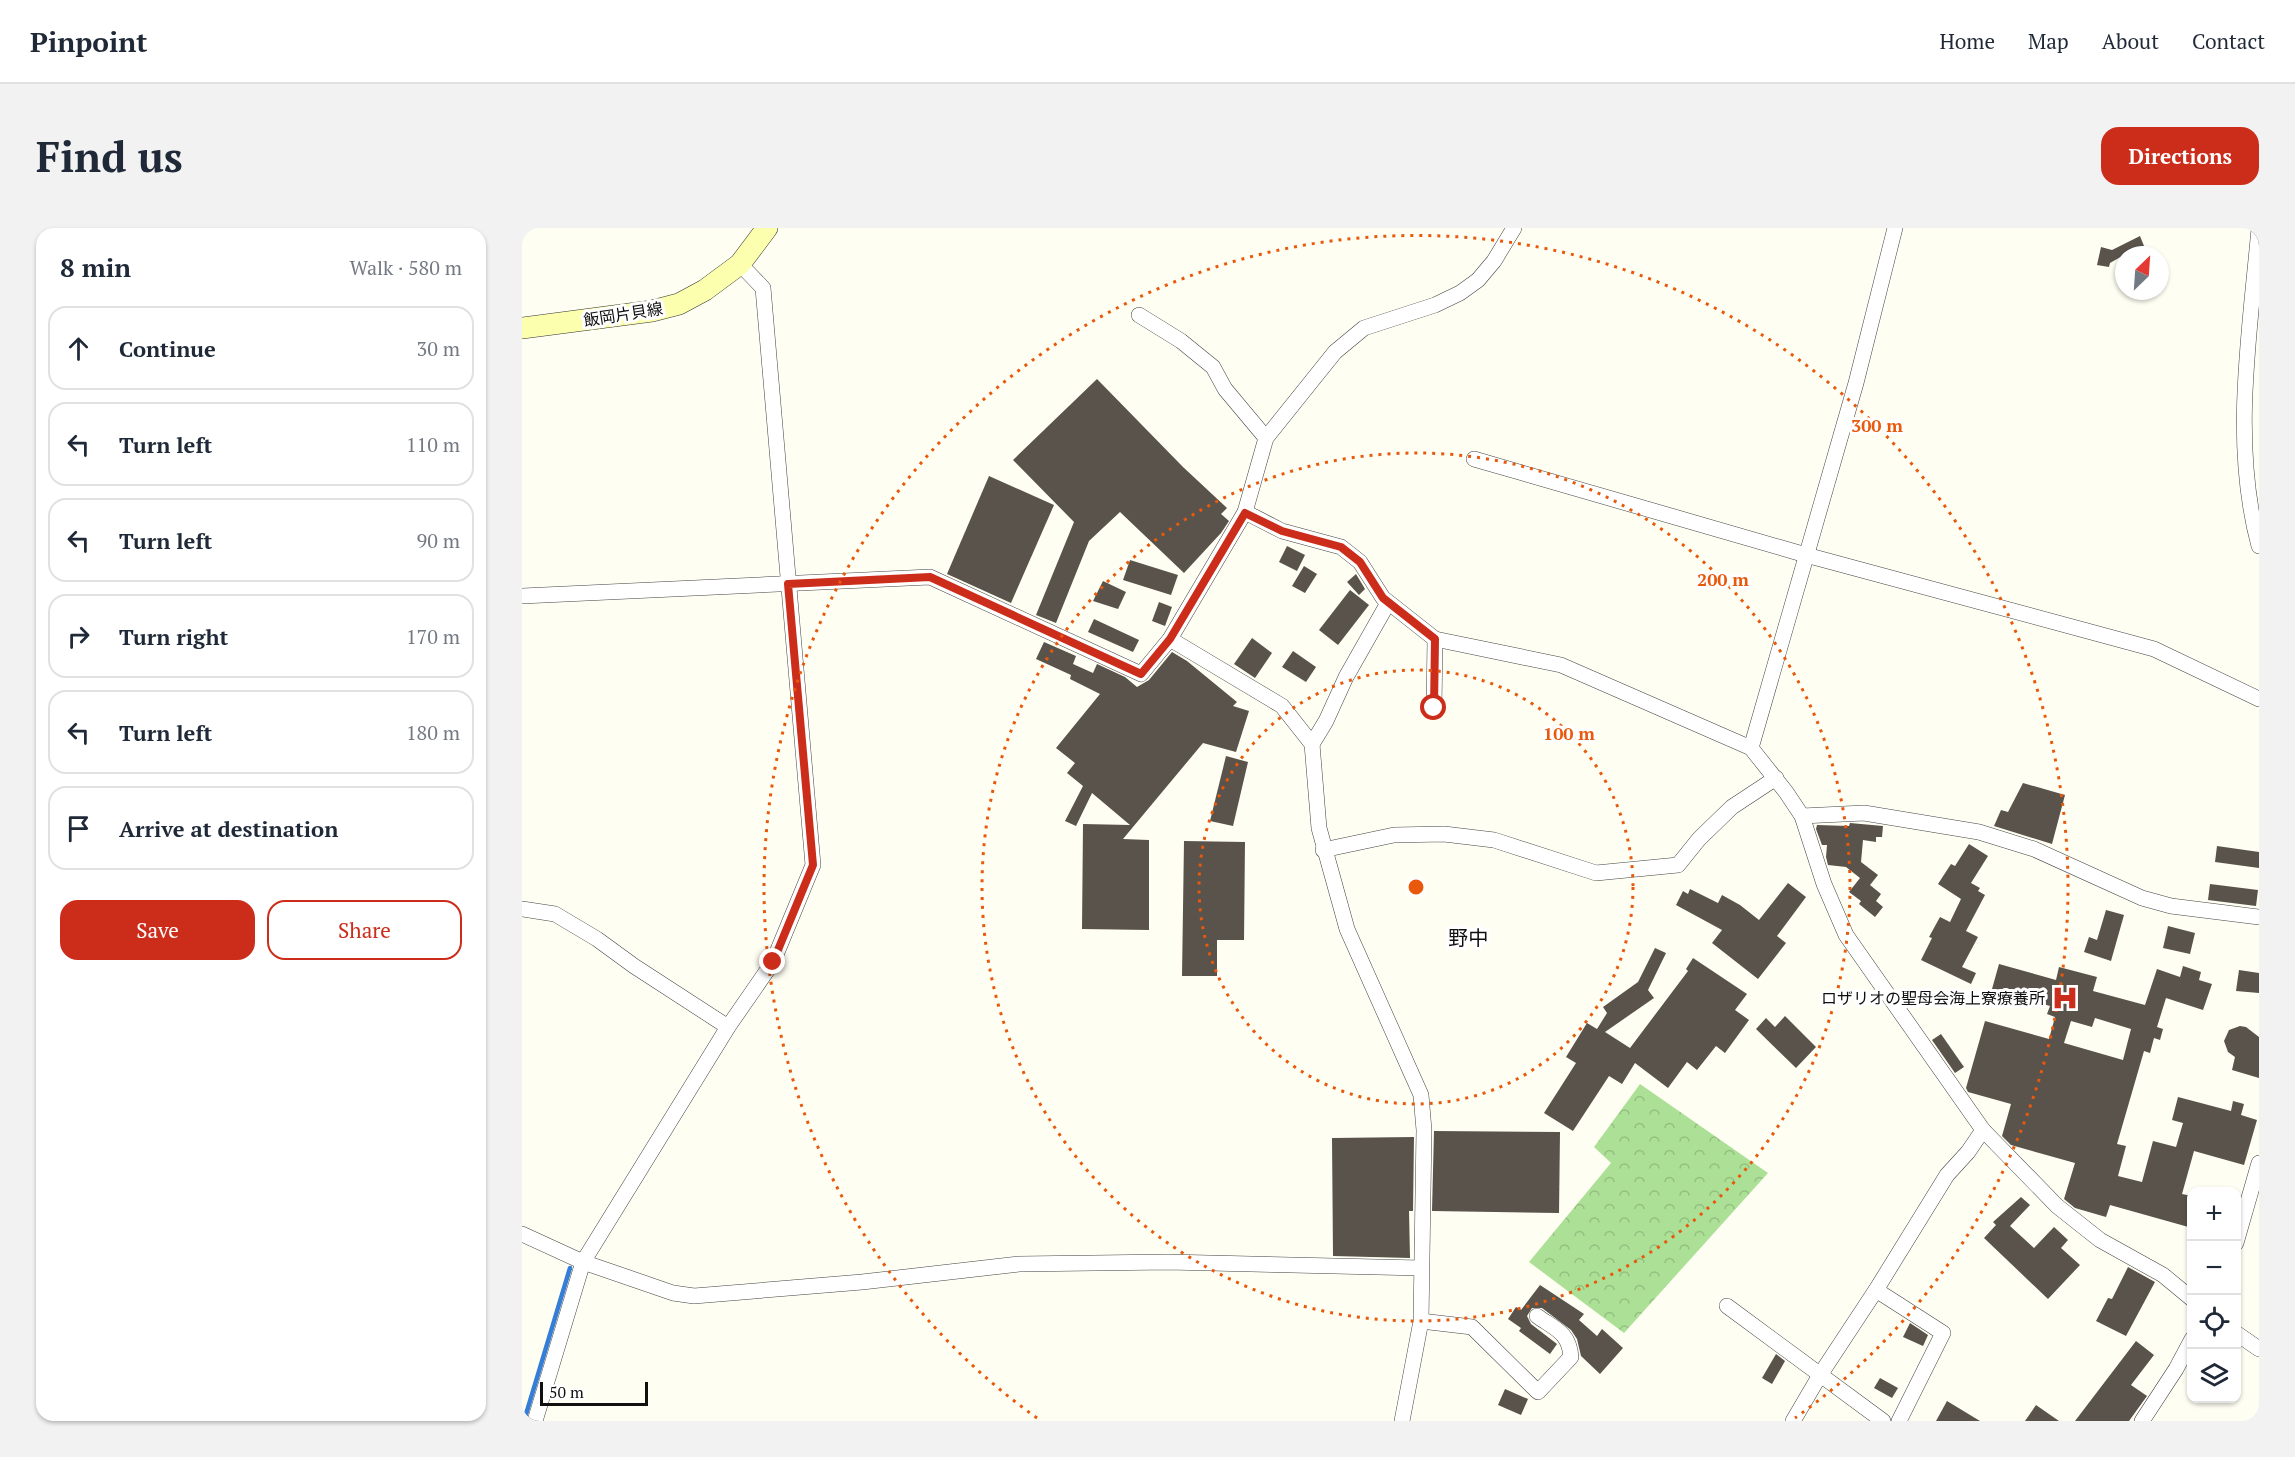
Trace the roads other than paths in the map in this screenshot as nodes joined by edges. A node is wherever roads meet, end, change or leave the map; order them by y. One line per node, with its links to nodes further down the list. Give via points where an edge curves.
1 (767, 228): 5 (main road, 飯岡片貝線)
2 (1514, 228): 8 (street, via 1494,261 1460,293 1436,305 1364,328 1335,352)
3 (1895, 228): 12 (street, via 1856,383)
4 (2259, 228): 11 (street, via 2244,396 2246,460)
5 (740, 264): 7 (main road, 飯岡片貝線, via 679,304); 13 (street, via 763,288)
6 (1139, 315): 8 (street, via 1213,367 1225,389)
7 (522, 328)
8 (1266, 438): 10 (street)
9 (1474, 459): 12 (street)
10 (1245, 513): 15 (street, via 1282,531 1341,547 1360,562); 16 (street)
11 (2259, 546)
12 (1806, 555): 18 (street, via 2154,649); 21 (street)
13 (788, 584): 14 (street); 16 (street, via 930,577 1141,674); 27 (street, via 813,865 773,962)
14 (522, 596)
15 (1388, 603): 17 (street); 20 (street)
16 (1170, 639): 20 (street, via 1282,706)
17 (1435, 639): 19 (street); 21 (street, via 1561,665)
18 (2259, 699)
19 (1434, 708)
20 (1312, 744): 24 (street)
21 (1751, 748): 22 (street)
22 (1776, 778): 23 (street); 24 (street, via 1732,807 1678,865 1596,873 1494,840 1444,834 1394,835)
23 (1802, 816): 26 (street, via 1864,813 1979,832 2034,849 2142,898 2171,906); 28 (street, via 1846,935)
24 (1323, 850): 33 (street, via 1347,929 1421,1095)
25 (522, 909): 27 (street, via 555,914)
26 (2259, 916)
27 (728, 1027): 32 (street)
28 (1983, 1130): 34 (street, via 1947,1175); 35 (street, via 2057,1206 2100,1240 2163,1275)
29 (2259, 1163): 31 (street)
30 (522, 1234): 32 (street)
31 (2237, 1241)
32 (583, 1262): 33 (street, via 673,1293 694,1296 1019,1264 1168,1262); 43 (street)
33 (1422, 1268): 38 (street)
34 (1876, 1290): 42 (street); 47 (street, via 1943,1333)
35 (2187, 1295)
36 (1728, 1306): 42 (street)
37 (1537, 1316): 38 (street, via 1565,1336 1571,1357 1538,1392 1472,1327)
38 (1421, 1320): 44 (street)
39 (2241, 1336): 41 (street)
40 (2187, 1348): 48 (street)
41 (2259, 1349)
42 (1820, 1375): 45 (street); 46 (street)
43 (535, 1421)
44 (1402, 1421)
45 (1793, 1421)
46 (1883, 1421)
47 (1899, 1421)
48 (2142, 1421)

